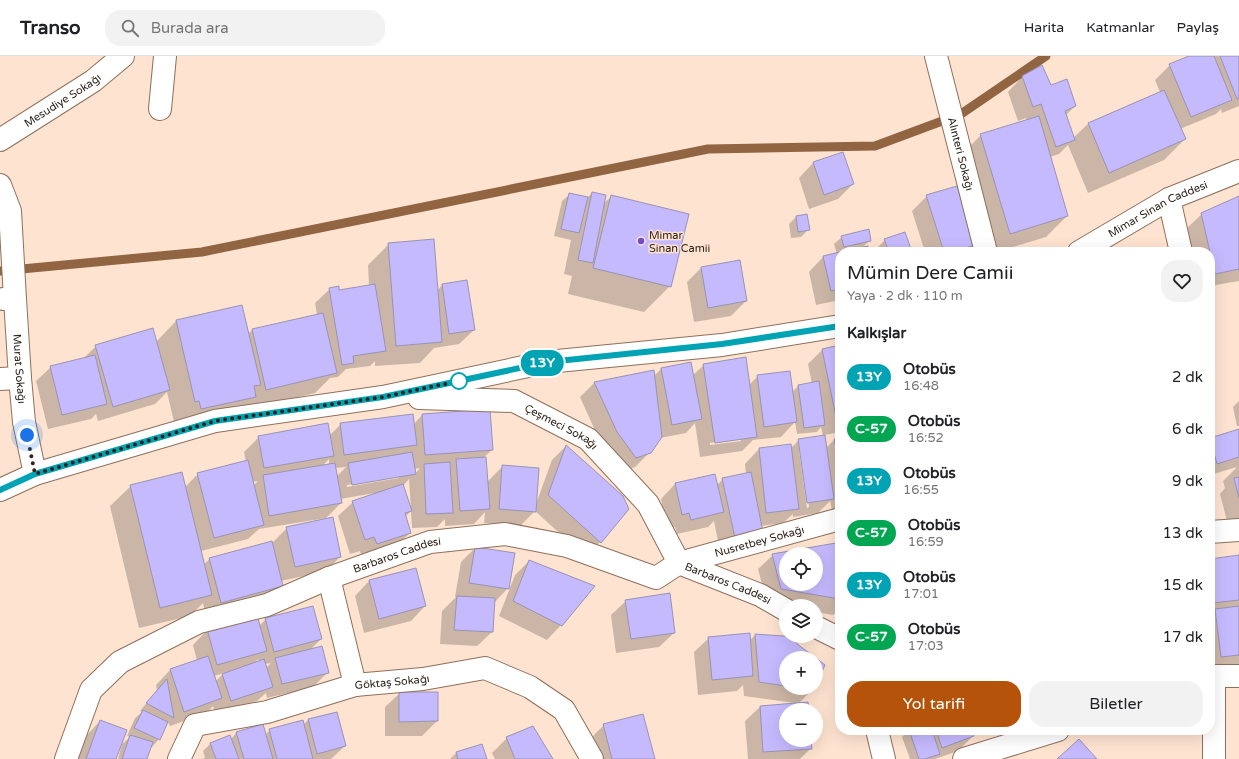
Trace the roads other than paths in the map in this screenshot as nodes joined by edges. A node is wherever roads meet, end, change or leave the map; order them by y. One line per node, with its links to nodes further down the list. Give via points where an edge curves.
1 (123, 56): 5 (street, Mesudiye Sokağı, via 93,81)
2 (165, 56): 4 (street)
3 (936, 56): 9 (street, Alınteri Sokağı)
4 (160, 109)
5 (0, 140)
6 (1239, 171): 8 (street, Mimar Sinan Caddesi)
7 (0, 186): 13 (street, Murat Sokağı, via 10,211)
8 (1169, 199): 10 (street, Mimar Sinan Caddesi); 11 (street)
9 (985, 247)
10 (1087, 247)
11 (1180, 247)
12 (835, 327): 14 (street, via 722,344 548,362)
13 (10, 378): 15 (street, Murat Sokağı, via 24,422)
14 (383, 397): 15 (street, via 215,421); 20 (street, Çeşmeci Sokağı, via 514,401 588,439 648,504)
15 (35, 474): 16 (street)
16 (0, 490)
17 (835, 521): 20 (street, Nusretbey Sokağı)
18 (1239, 530): 19 (street)
19 (1215, 532)
20 (679, 563): 21 (street, Barbaros Caddesi, via 656,578 567,546 505,534 430,542); 22 (street, Barbaros Caddesi, via 760,595)
21 (329, 578): 27 (street); 31 (street, Barbaros Caddesi, via 267,605 199,622 120,662 91,690)
22 (779, 606)
23 (823, 630): 24 (street)
24 (835, 636)
25 (1215, 676): 26 (street)
26 (1239, 676)
27 (355, 685): 32 (street, Göktaş Sokağı, via 267,712 195,725); 33 (street, Göktaş Sokağı, via 424,679 485,668 530,687 564,710)
28 (878, 735): 34 (street)
29 (1042, 735): 35 (street)
30 (1213, 735): 36 (street)
31 (66, 759)
32 (179, 759)
33 (592, 759)
34 (884, 759)
35 (964, 759)
36 (1214, 759)

